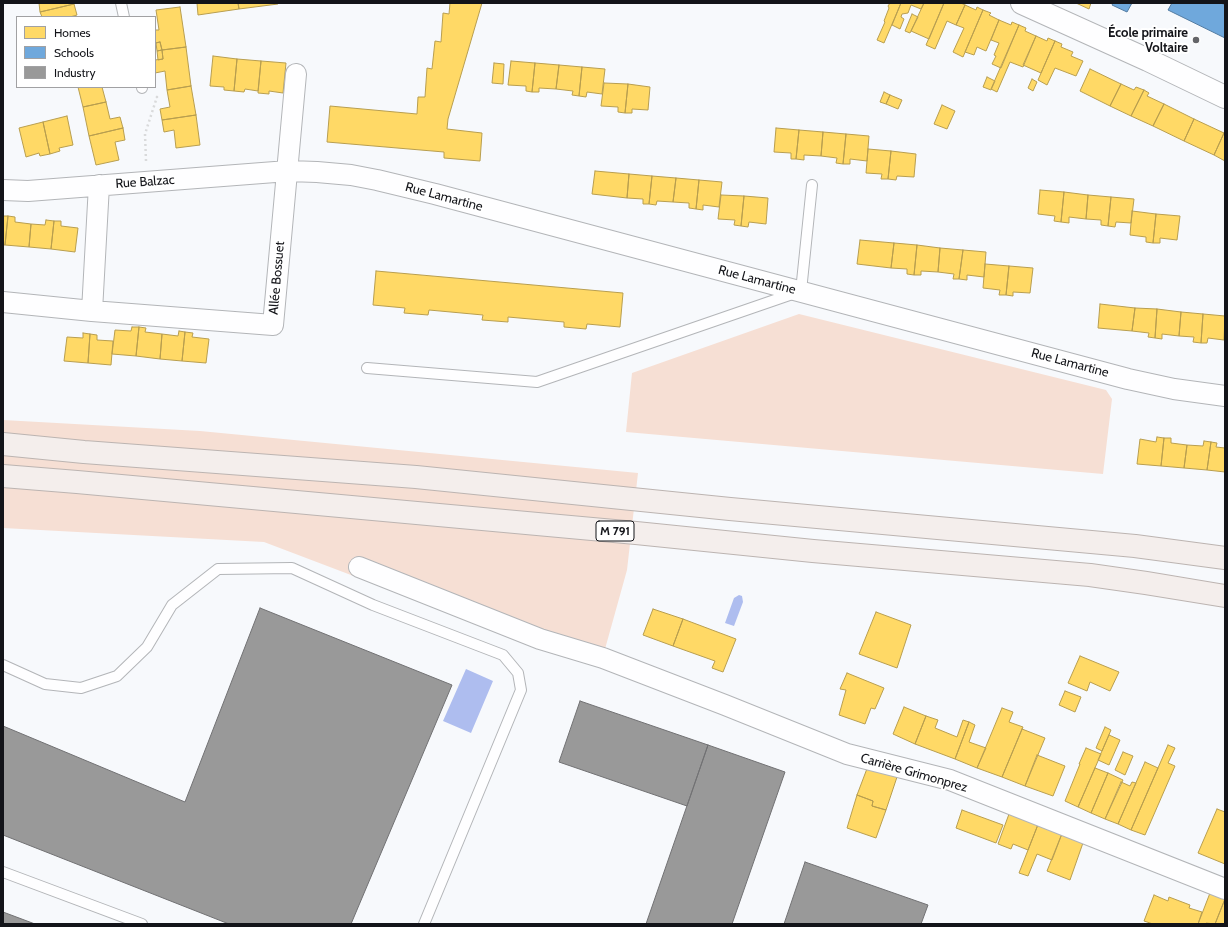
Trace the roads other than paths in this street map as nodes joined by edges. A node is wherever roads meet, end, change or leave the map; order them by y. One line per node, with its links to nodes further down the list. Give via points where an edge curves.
1 (121, 3): 3 (lane)
2 (1022, 3): 5 (street)
3 (124, 16)
4 (296, 74): 6 (street, Allée Bossuet)
5 (1225, 98)
6 (288, 171): 7 (street, Rue Balzac); 10 (street, Rue Lamartine, via 377,180); 12 (street, Allée Bossuet, via 273,325)
7 (99, 185): 9 (street, Rue Balzac, via 28,191); 12 (street)
8 (812, 185): 10 (lane)
9 (3, 190)
10 (801, 291): 13 (lane, via 537,382); 14 (street, Rue Lamartine, via 1128,379)
11 (3, 302): 12 (street, Allée Bossuet)
12 (92, 311)
13 (367, 368)
14 (1225, 396)
15 (3, 444): 17 (main road, via 416,477 1135,546)
16 (3, 476): 19 (main road, M 791, via 1090,575)
17 (1225, 558)
18 (359, 567): 22 (street, Carrière Grimonprez, via 540,639 603,658 847,754 950,780)
19 (1225, 596)
20 (3, 665): 24 (lane, via 45,684 81,688 117,676 147,647 172,605 218,569 292,568 373,605 503,656 518,673 521,690)
21 (3, 872): 23 (lane)
22 (1225, 889)
23 (142, 924)
24 (424, 924)

